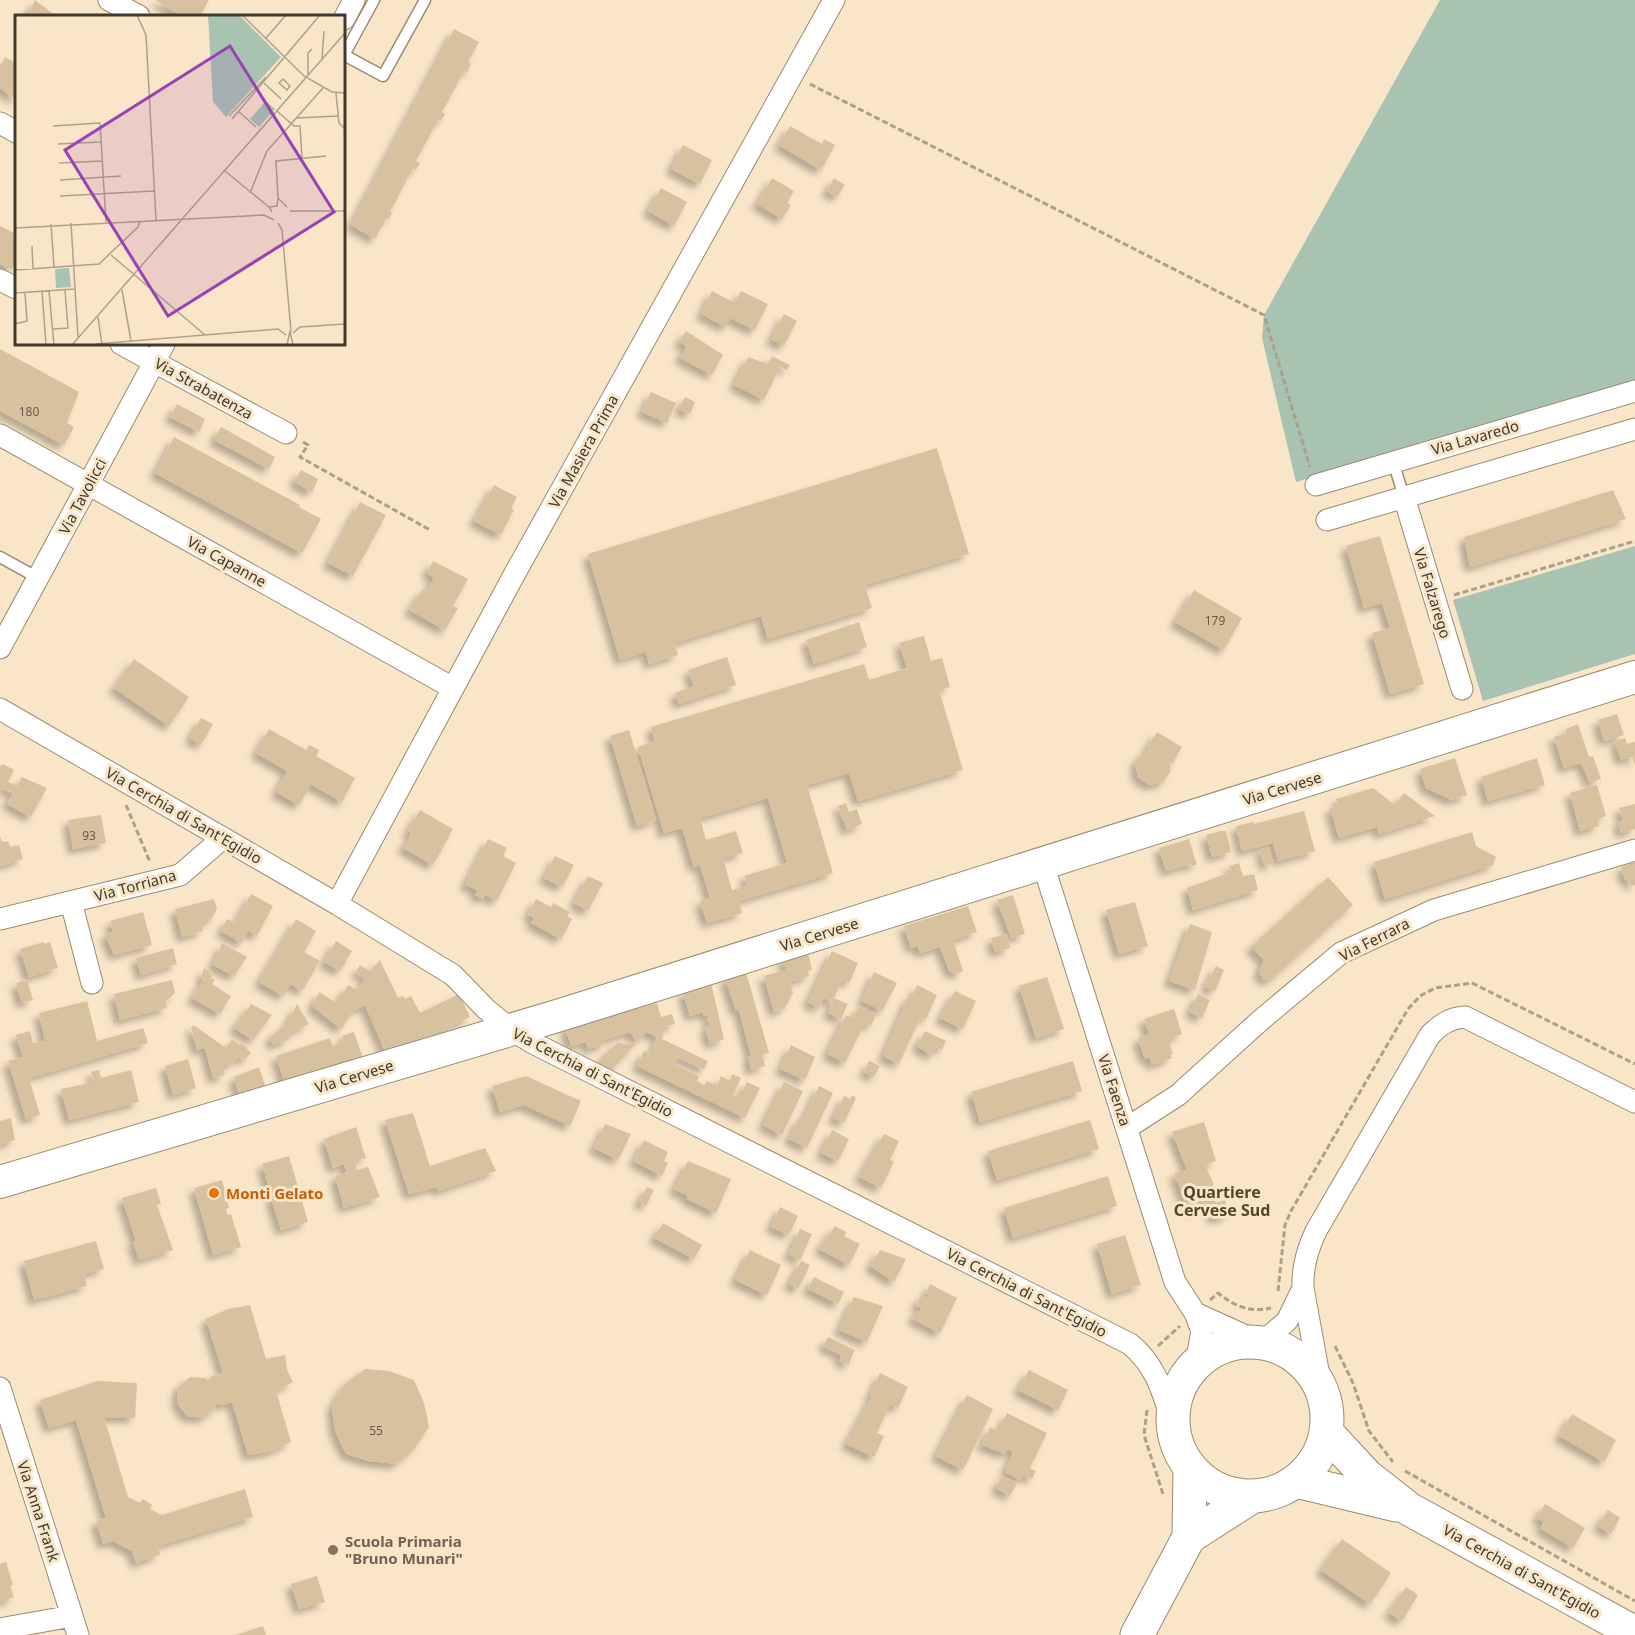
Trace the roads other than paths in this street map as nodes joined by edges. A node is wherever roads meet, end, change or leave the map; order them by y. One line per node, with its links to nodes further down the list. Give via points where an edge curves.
1 (109, 0): 6 (street)
2 (354, 0): 7 (street)
3 (374, 0): 8 (lane)
4 (424, 0): 9 (lane, via 383,76)
5 (834, 0): 29 (street, Via Masiera Prima)
6 (137, 15)
7 (345, 17)
8 (345, 53)
9 (345, 56)
10 (0, 123): 11 (street)
11 (15, 131)
12 (0, 280): 13 (street)
13 (15, 288)
14 (127, 345): 15 (street, Via Strabatenza)
15 (159, 352): 18 (street, Via Strabatenza); 21 (street, Via Tavolicci)
16 (1635, 391): 20 (street, Via Lavaredo)
17 (1635, 429): 23 (street)
18 (286, 433)
19 (0, 435): 21 (street, Via Capanne)
20 (1393, 461): 22 (street, Via Lavaredo); 23 (lane)
21 (88, 484): 26 (street, Via Tavolicci); 29 (street, Via Capanne)
22 (1316, 485)
23 (1404, 497): 24 (street); 30 (street, Via Falzarego)
24 (1327, 520)
25 (0, 557): 26 (lane)
26 (38, 578): 27 (street, Via Tavolicci)
27 (0, 648)
28 (1635, 677): 34 (main road, Via Cervese)
29 (453, 688): 36 (street, Via Masiera Prima)
30 (1462, 689)
31 (0, 709): 32 (street, Via Cerchia di Sant'Egidio)
32 (223, 838): 35 (street, Via Torriana, via 180,875); 36 (street, Via Cerchia di Sant'Egidio)
33 (1635, 850): 41 (street, Via Ferrara, via 1434,910 1341,953 1178,1095)
34 (1043, 864): 39 (main road, Via Cervese); 41 (street, Via Faenza)
35 (71, 902): 37 (street, Via Torriana); 38 (street)
36 (337, 904): 39 (street, Via Cerchia di Sant'Egidio, via 453,975)
37 (0, 919)
38 (92, 983)
39 (510, 1029): 42 (main road, Via Cervese); 49 (street, Via Cerchia di Sant'Egidio, via 1130,1344 1146,1356 1157,1375)
40 (1635, 1102): 43 (street, via 1465,1017 1441,1024 1430,1035 1316,1231 1302,1272)
41 (1127, 1128): 44 (street, Via Faenza, via 1175,1282)
42 (0, 1182)
43 (1303, 1288): 45 (street, via 1287,1321); 48 (street)
44 (1195, 1313): 45 (street); 46 (street, via 1202,1331)
45 (1261, 1343): 46 (main road, via 1227,1346); 48 (main road, via 1298,1360)
46 (1196, 1364): 49 (main road, via 1176,1399)
47 (0, 1388): 56 (street, Via Anna Frank)
48 (1322, 1392): 50 (main road)
49 (1174, 1427): 51 (main road, via 1179,1448)
50 (1326, 1432): 52 (main road, via 1316,1459); 54 (main road, via 1367,1476)
51 (1190, 1467): 53 (main road, via 1218,1489); 55 (main road)
52 (1296, 1481): 53 (main road); 54 (main road)
53 (1253, 1496): 55 (main road)
54 (1409, 1509): 58 (main road, Via Cerchia di Sant'Egidio)
55 (1189, 1537): 59 (main road)
56 (75, 1626): 57 (street)
57 (0, 1629)
58 (1635, 1633)
59 (1137, 1635)

